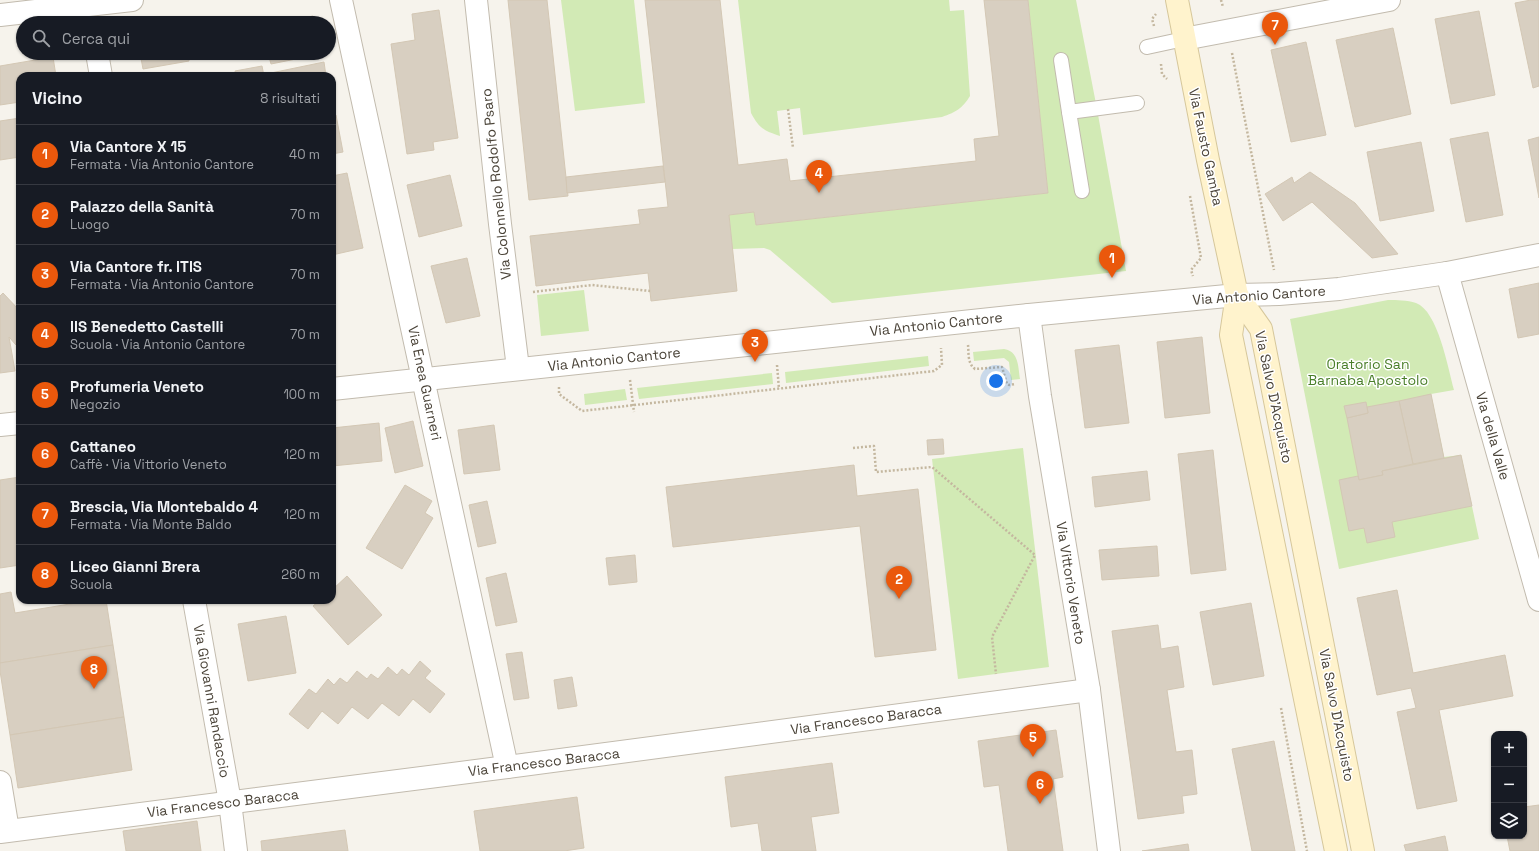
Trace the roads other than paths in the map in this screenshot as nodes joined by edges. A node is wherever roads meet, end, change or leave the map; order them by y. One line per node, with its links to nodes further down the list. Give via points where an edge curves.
1 (341, 0): 21 (street, Via Enea Guarneri)
2 (476, 0): 20 (street, Via Colonnello Rodolfo Psaro)
3 (1177, 0): 8 (street, Via Fausto Gamba)
4 (1389, 0): 8 (street)
5 (120, 1): 6 (street)
6 (90, 14): 7 (street)
7 (0, 15)
8 (1184, 39): 9 (lane); 18 (street, Via Fausto Gamba)
9 (1147, 46)
10 (98, 60): 12 (street)
11 (1061, 60): 14 (lane)
12 (100, 72)
13 (1137, 103): 14 (lane)
14 (1069, 112): 15 (lane)
15 (1082, 191)
16 (1539, 255): 17 (street, Via Antonio Cantore)
17 (1448, 273): 18 (street, Via Antonio Cantore, via 1339,290); 25 (street, Via della Valle)
18 (1237, 295): 19 (street, Via Antonio Cantore); 34 (street, Via Salvo D'Acquisto, via 1231,335); 35 (street, Via Salvo D'Acquisto, via 1262,329)
19 (1029, 315): 20 (street, Via Antonio Cantore); 27 (street, Via Vittorio Veneto)
20 (518, 368): 21 (street, Via Antonio Cantore)
21 (424, 378): 22 (street, Via Antonio Cantore); 28 (street, Via Enea Guarneri)
22 (336, 388)
23 (16, 423): 24 (street)
24 (0, 425)
25 (1539, 600)
26 (195, 604): 30 (street, Via Giovanni Randaccio)
27 (1089, 690): 28 (street, Via Francesco Baracca); 33 (street, Via Vittorio Veneto)
28 (507, 767): 30 (street, Via Francesco Baracca)
29 (0, 782): 31 (street)
30 (230, 802): 31 (street, Via Francesco Baracca); 32 (street, Via Giovanni Randaccio)
31 (4, 831)
32 (236, 851)
33 (1109, 851)
34 (1336, 851)
35 (1363, 851)

